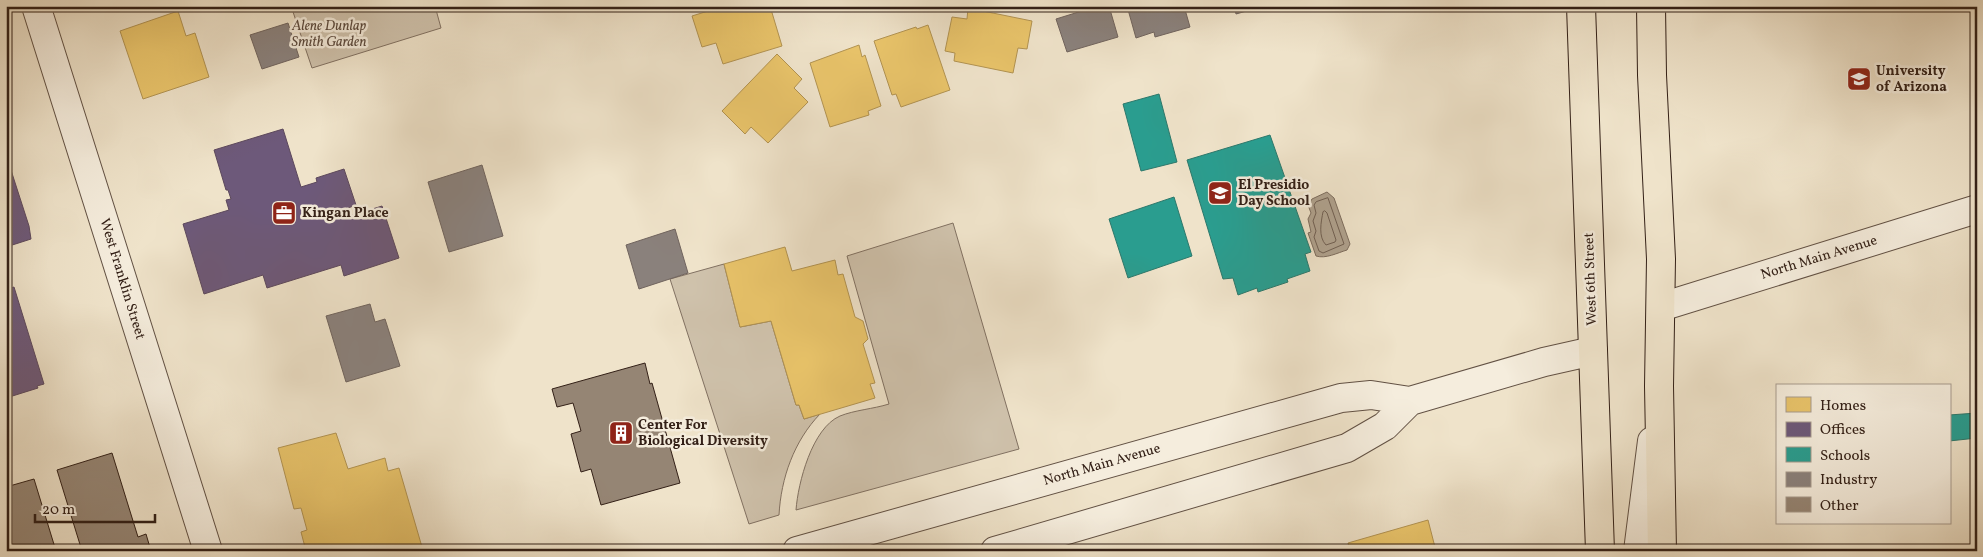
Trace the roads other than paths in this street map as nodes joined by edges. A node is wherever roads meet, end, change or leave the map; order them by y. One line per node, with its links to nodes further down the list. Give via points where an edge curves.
1 (36, 6): 9 (street, West Franklin Street)
2 (1581, 6): 6 (main road, West 6th Street)
3 (1651, 6): 5 (main road)
4 (1977, 209): 5 (street, North Main Avenue)
5 (1662, 307): 7 (main road)
6 (1593, 351): 8 (street, North Main Avenue); 12 (main road, West 6th Street)
7 (1659, 386): 13 (street); 14 (main road)
8 (1410, 401): 10 (street, North Main Avenue, via 1371,395 1341,398); 11 (street, North Main Avenue, via 1385,426 1346,448)
9 (208, 551)
10 (797, 551)
11 (995, 551)
12 (1600, 551)
13 (1638, 551)
14 (1662, 551)

